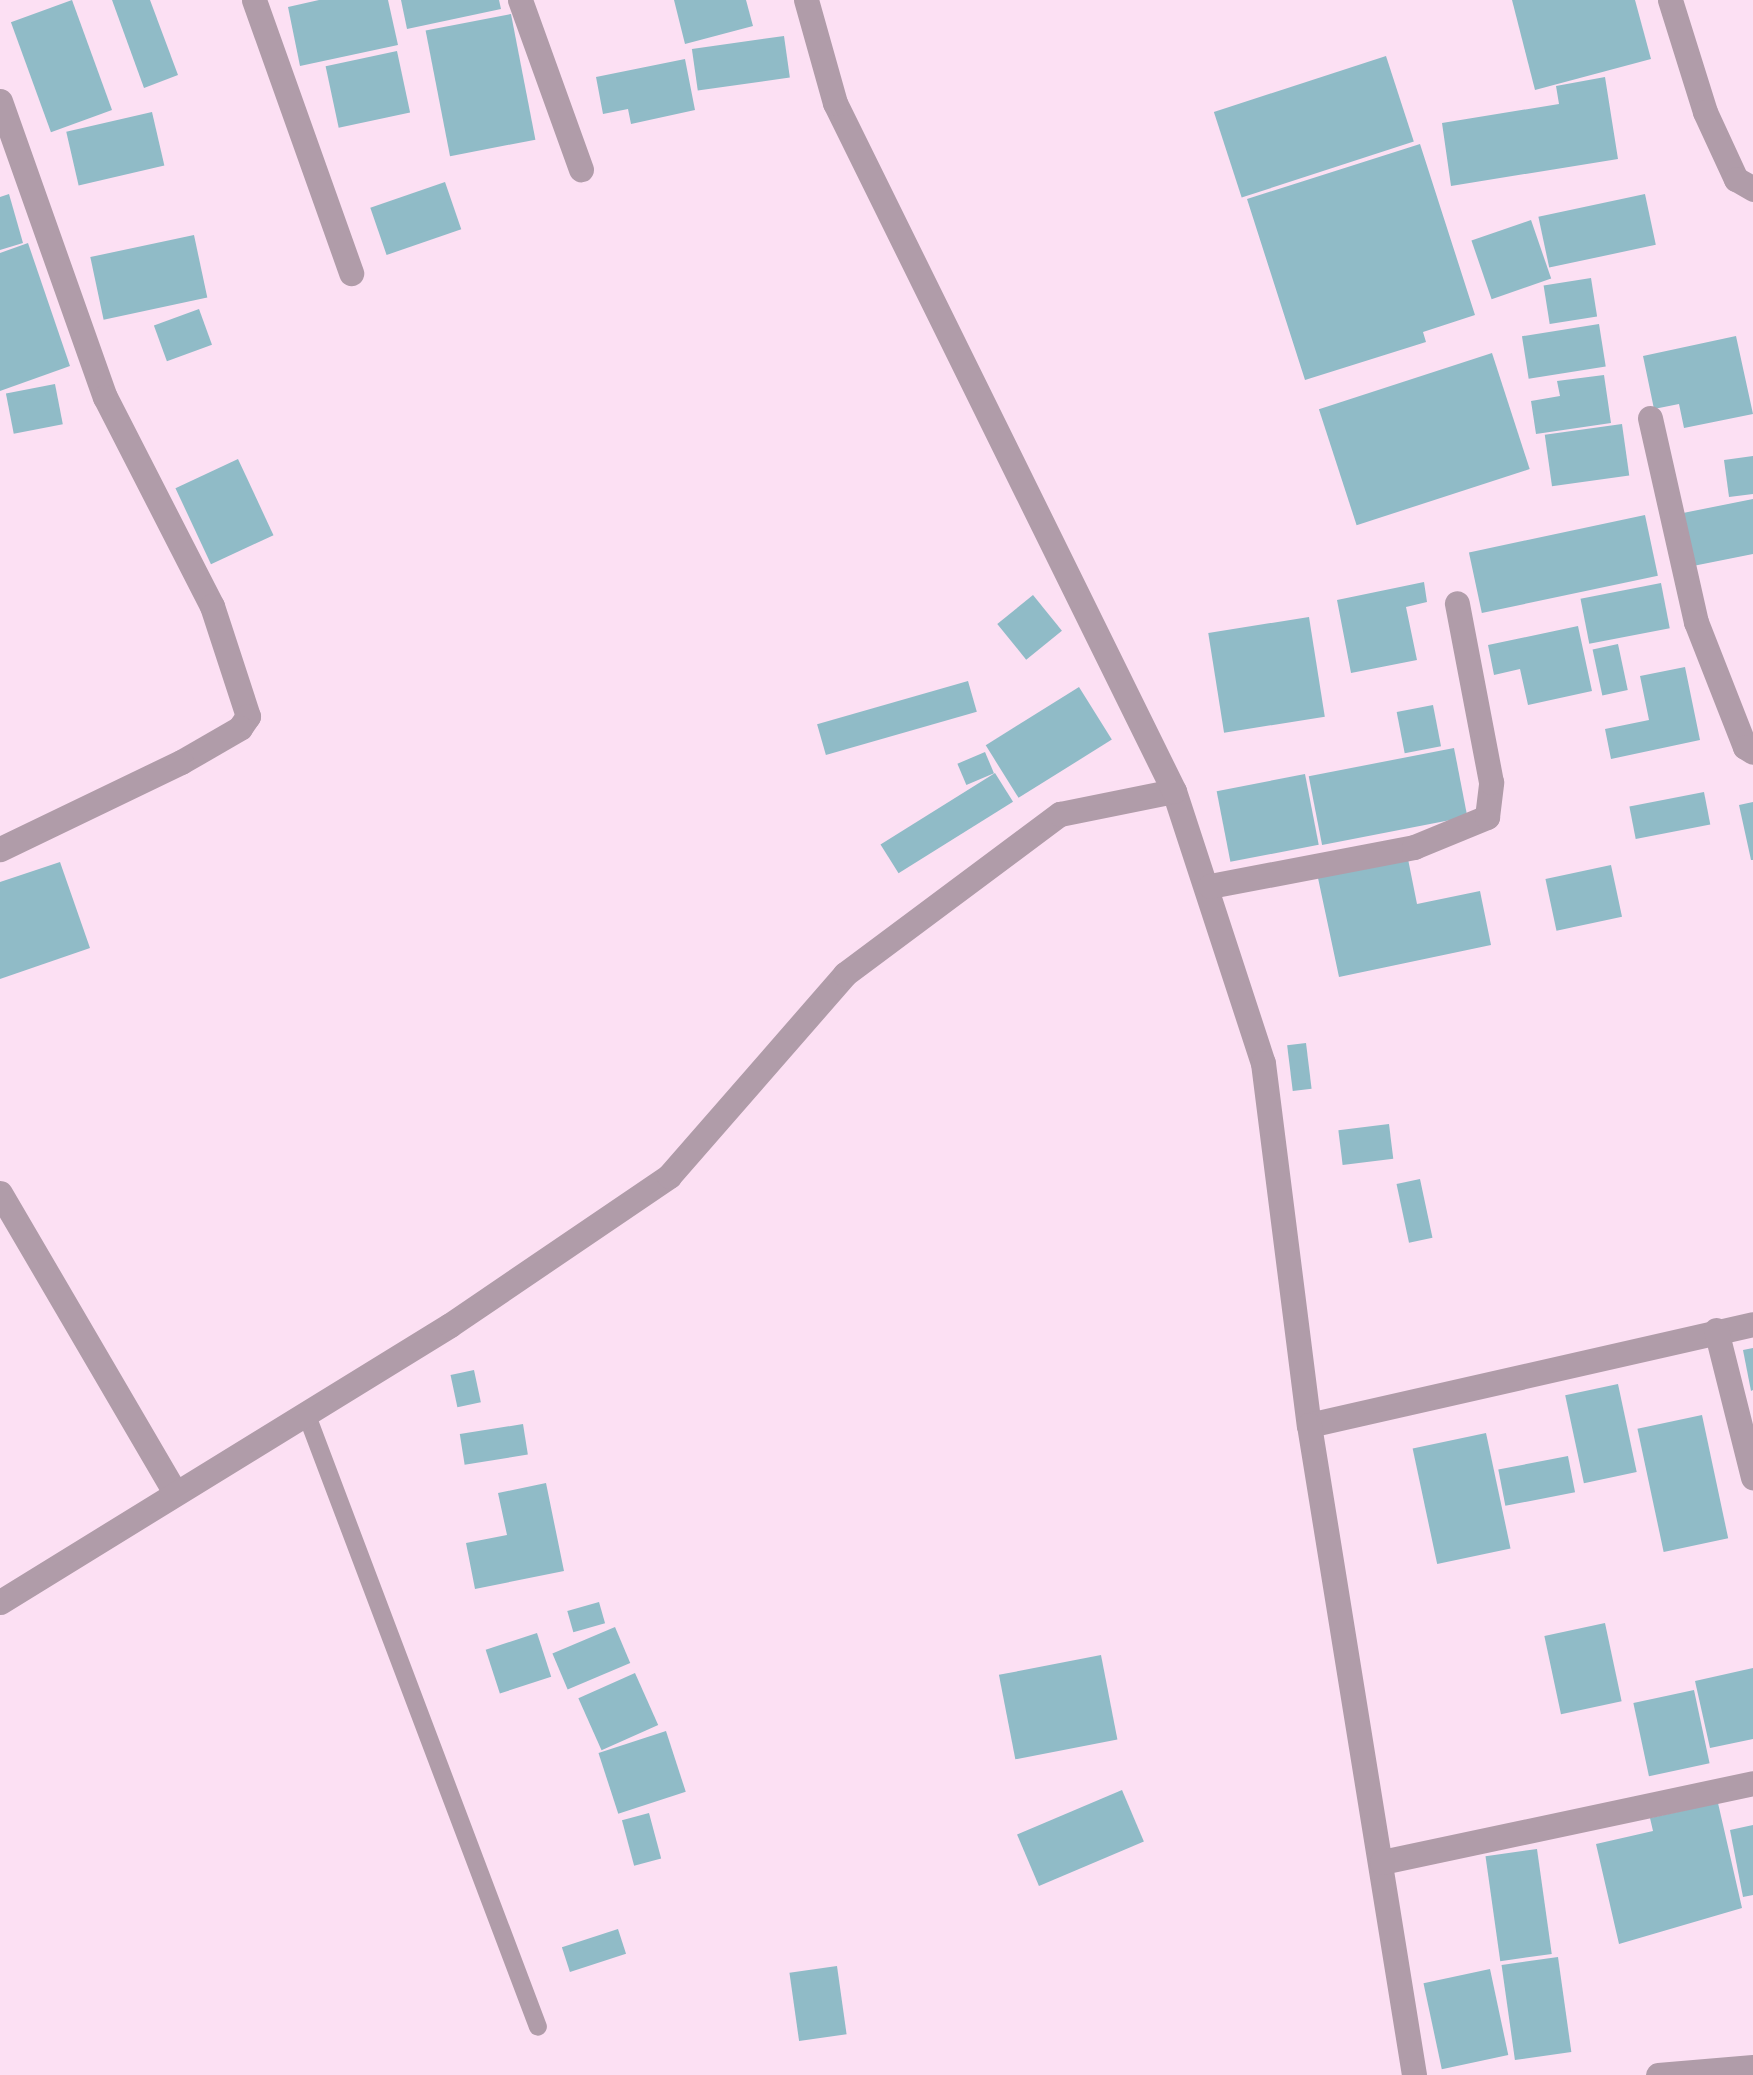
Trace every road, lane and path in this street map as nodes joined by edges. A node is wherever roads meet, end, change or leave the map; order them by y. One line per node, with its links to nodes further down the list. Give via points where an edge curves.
1 (254, 0): 8 (street)
2 (520, 0): 6 (street)
3 (806, 0): 12 (street, via 835,103)
4 (1670, 0): 7 (street, via 1704,112 1736,179)
5 (0, 100): 13 (street, via 105,397 212,606 248,716 240,728 181,762)
6 (581, 170)
7 (1753, 190)
8 (351, 273)
9 (1650, 418): 11 (street, via 1696,622 1745,747)
10 (1457, 603): 14 (street, via 1492,782 1487,817 1414,847)
11 (1753, 752)
12 (1174, 792): 14 (street); 18 (street, via 1060,814 984,867 845,974 669,1176)
13 (0, 849)
14 (1210, 886): 19 (street, via 1263,1063)
15 (0, 1193): 21 (street)
16 (1753, 1324): 17 (street)
17 (1716, 1330): 19 (street); 20 (street)
18 (306, 1413): 21 (street); 25 (lane)
19 (1309, 1424): 24 (street)
20 (1753, 1477)
21 (175, 1492): 22 (street)
22 (0, 1602)
23 (1753, 1783): 24 (street)
24 (1382, 1862): 27 (street)
25 (538, 2027)
26 (1753, 2066): 28 (street)
27 (1414, 2075)
28 (1658, 2075)

